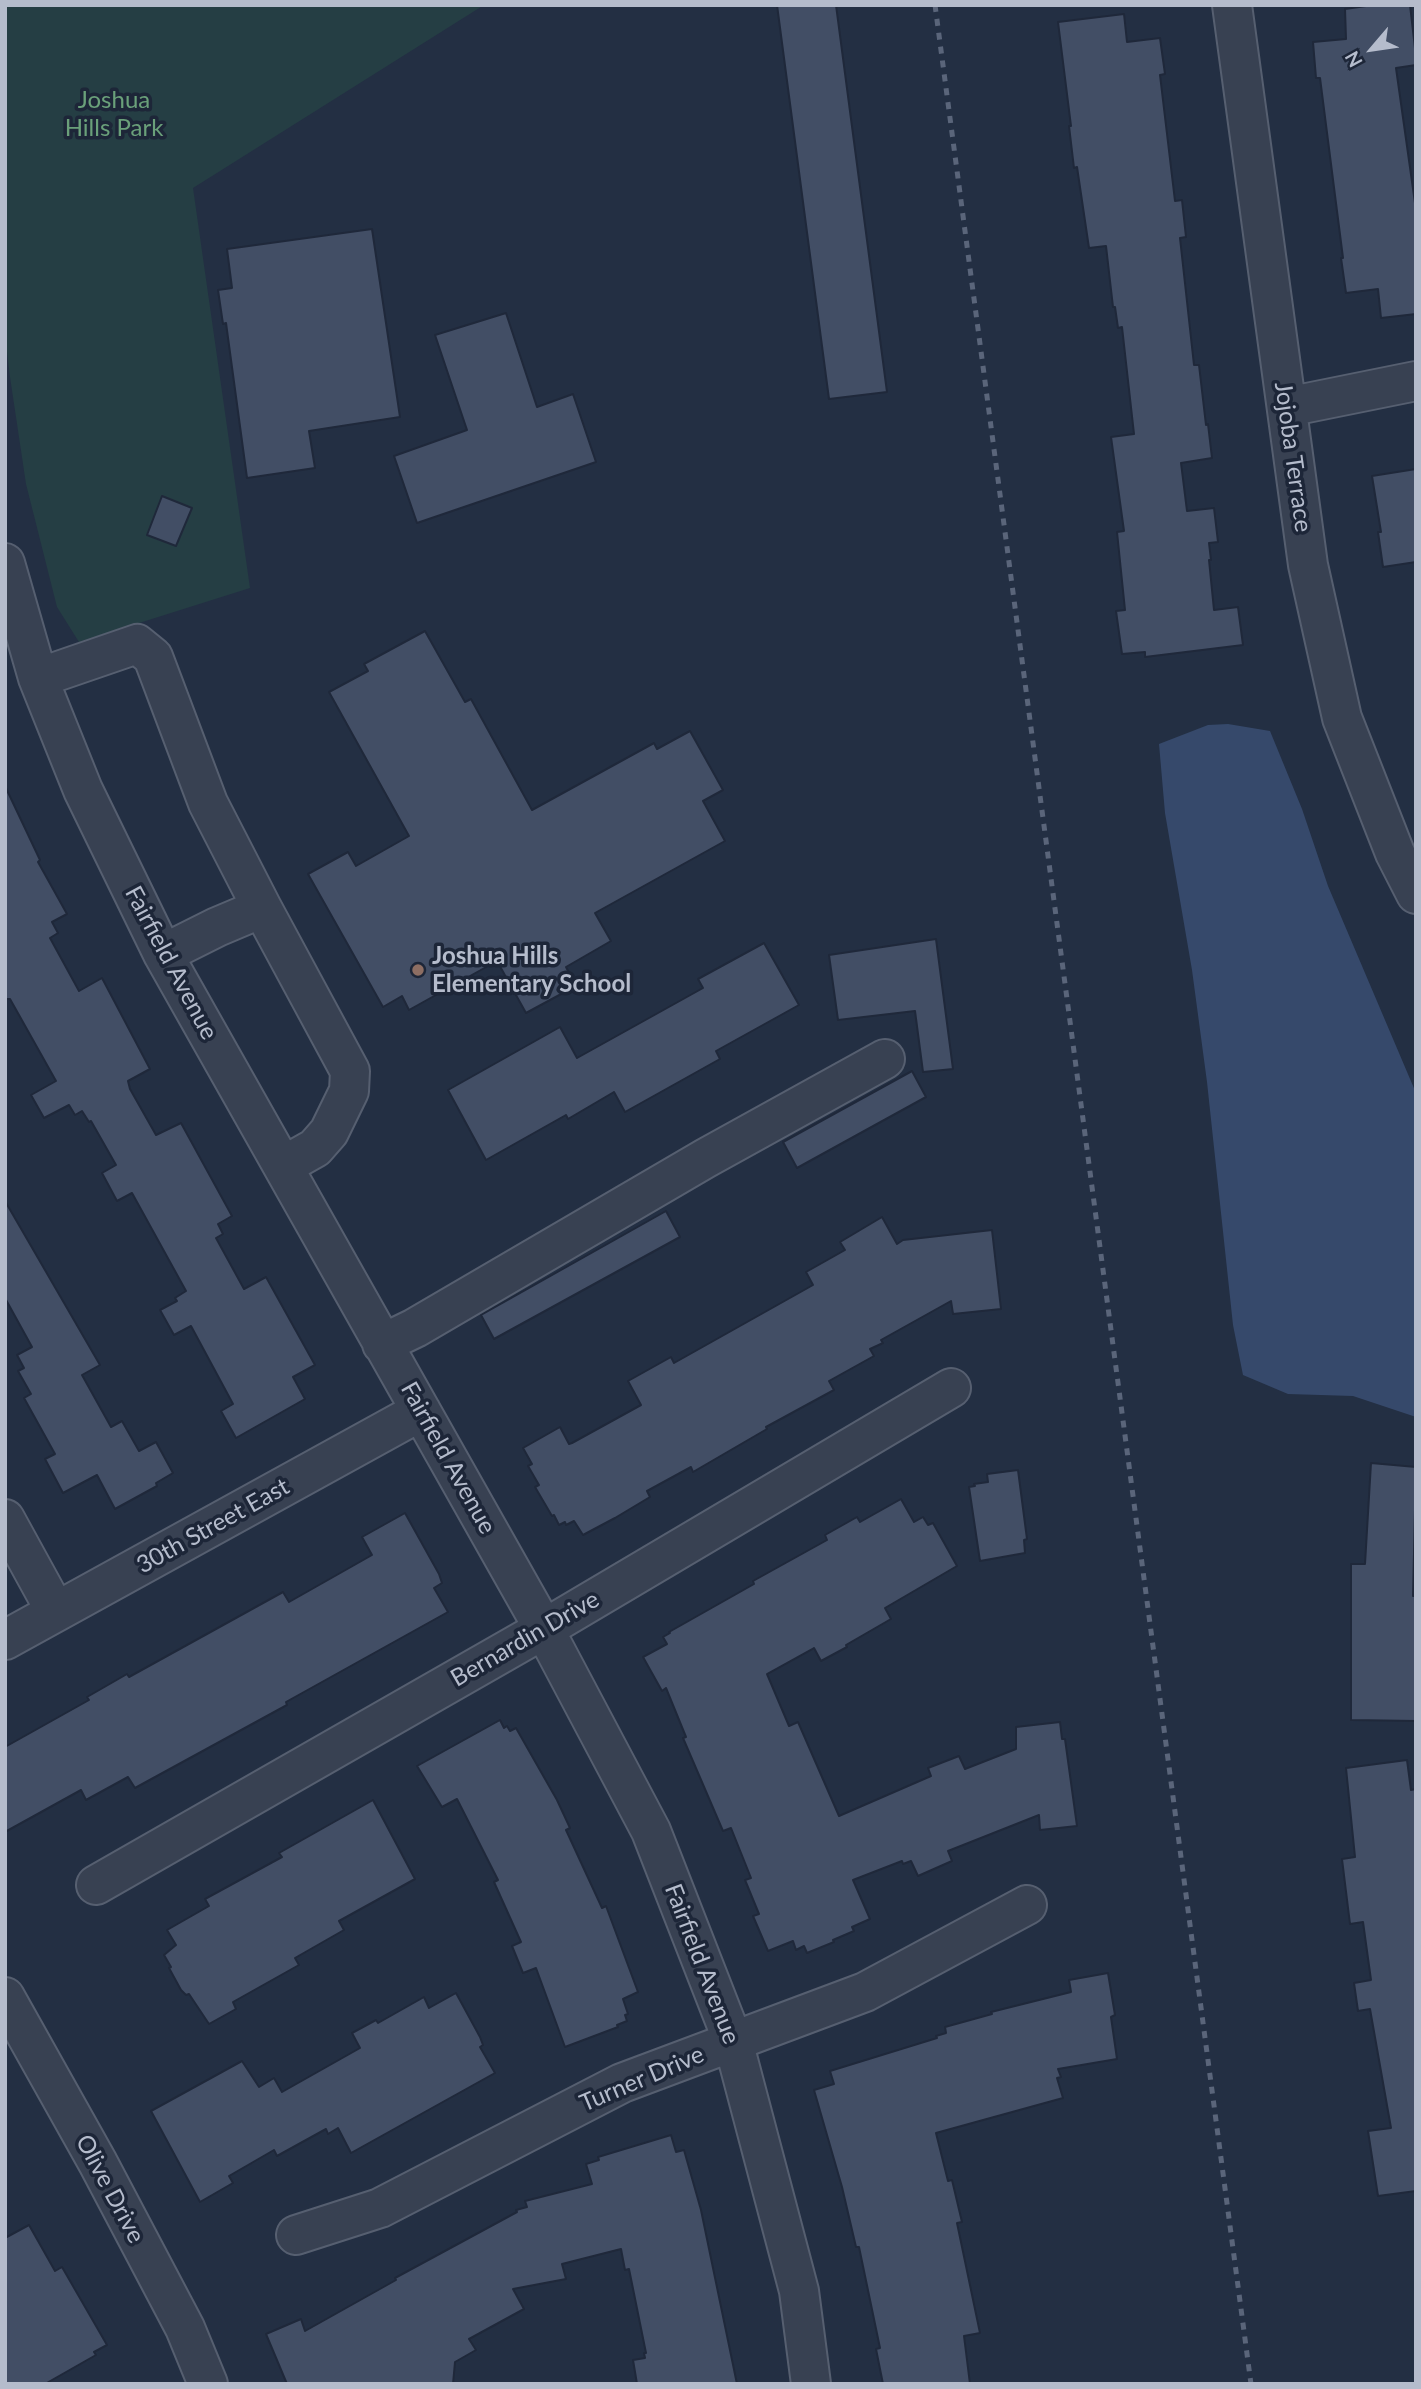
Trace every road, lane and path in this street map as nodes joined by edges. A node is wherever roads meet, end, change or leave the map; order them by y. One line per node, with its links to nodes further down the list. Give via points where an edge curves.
1 (1232, 5): 3 (street, Jojoba Terrace)
2 (1416, 381): 3 (street)
3 (1287, 407): 6 (street, Jojoba Terrace, via 1308,565 1342,718)
4 (5, 563): 5 (street, Fairfield Avenue)
5 (37, 678): 8 (street, via 137,644 153,657 208,803); 9 (street, Fairfield Avenue, via 83,790)
6 (1406, 847): 7 (street, Jojoba Terrace)
7 (1416, 894)
8 (261, 908): 9 (street); 11 (street, via 350,1071 349,1091 329,1132 315,1148)
9 (163, 954): 11 (street, Fairfield Avenue)
10 (885, 1059): 12 (street)
11 (283, 1166): 12 (street, Fairfield Avenue)
12 (383, 1344): 14 (street, Fairfield Avenue)
13 (951, 1388): 17 (street, Bernardin Drive)
14 (421, 1412): 16 (street, 30th Street East); 17 (street, Fairfield Avenue)
15 (5, 1518): 16 (street)
16 (56, 1612): 18 (street, 30th Street East)
17 (544, 1629): 19 (street, Bernardin Drive); 22 (street, Fairfield Avenue, via 651,1831)
18 (5, 1640)
19 (96, 1885)
20 (1027, 1905): 22 (street, Turner Drive, via 865,1992)
21 (5, 1997): 24 (street, Olive Drive, via 98,2163)
22 (733, 2041): 23 (street, Turner Drive, via 622,2083 380,2208); 25 (street, Fairfield Avenue, via 799,2291)
23 (296, 2235)
24 (208, 2384)
25 (811, 2384)

